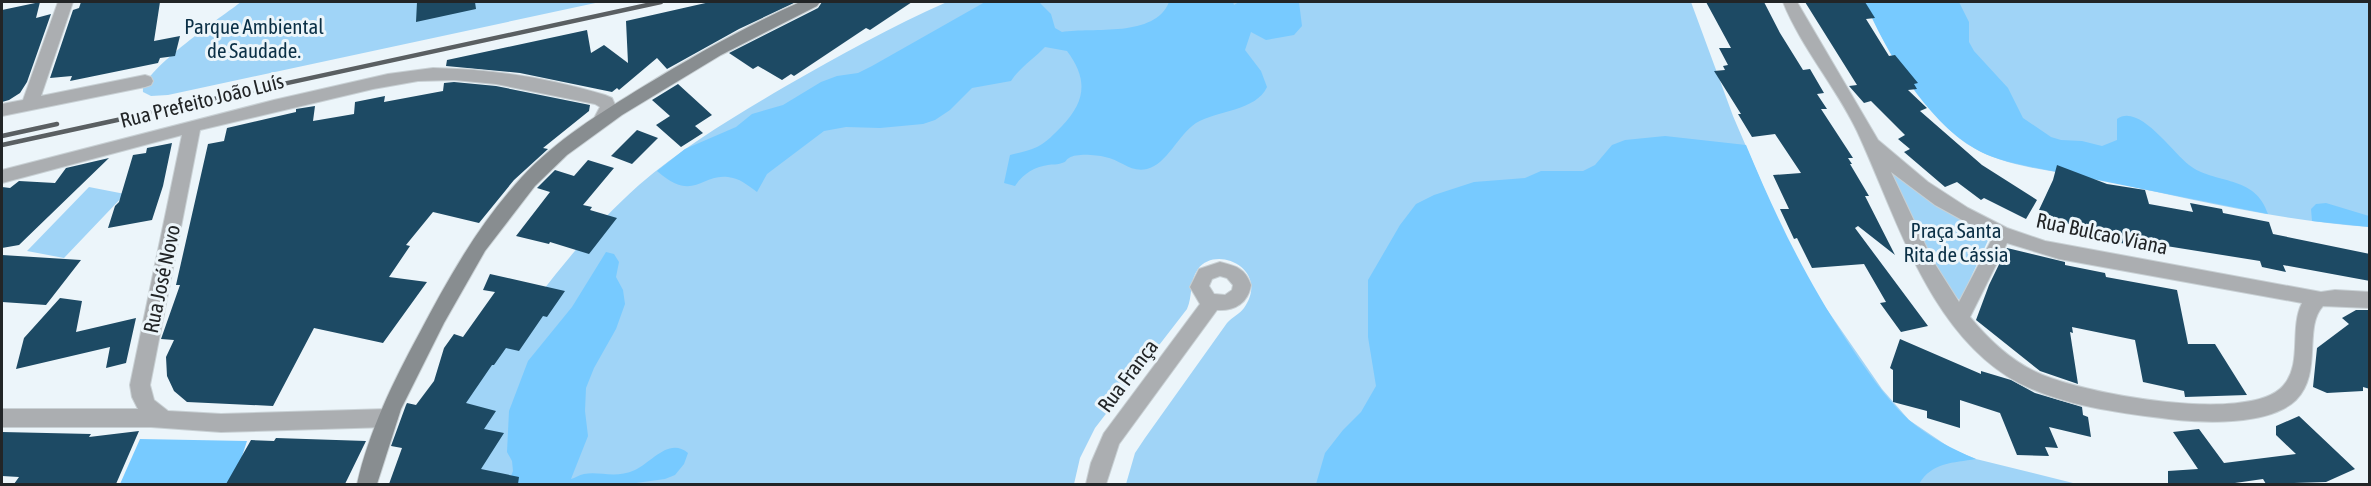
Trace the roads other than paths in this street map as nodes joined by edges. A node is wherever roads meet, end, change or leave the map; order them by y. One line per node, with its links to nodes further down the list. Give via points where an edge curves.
1 (65, 2): 6 (street)
2 (812, 2): 5 (main road)
3 (1790, 2): 10 (street)
4 (145, 81): 6 (street)
5 (644, 93): 7 (street)
6 (30, 104): 8 (street)
7 (613, 105): 9 (street, Rua Prefeito João Luís, via 542,85 430,74 351,88); 18 (main road, via 600,122 548,162 503,212 439,313)
8 (2, 110)
9 (192, 126): 11 (street, Rua Prefeito João Luís); 19 (street, Rua José Novo, via 140,385 146,406)
10 (1869, 137): 12 (street, Rua Bulcao Viana, via 1910,177); 16 (street, via 1920,251)
11 (2, 177)
12 (2003, 234): 13 (street, Rua Bulcao Viana, via 2048,248); 16 (street)
13 (2318, 300): 14 (street, Rua Bulcao Viana); 16 (street, via 2307,308 2303,363 2296,385 2280,400 2249,411 2155,409 2065,391 2014,370)
14 (2370, 300)
15 (1212, 303): 21 (street, Rua França, via 1111,439)
16 (1960, 318)
17 (2, 418): 19 (street)
18 (388, 418): 19 (street, via 253,423); 20 (main road)
19 (159, 419)
20 (367, 484)
21 (1096, 484)

